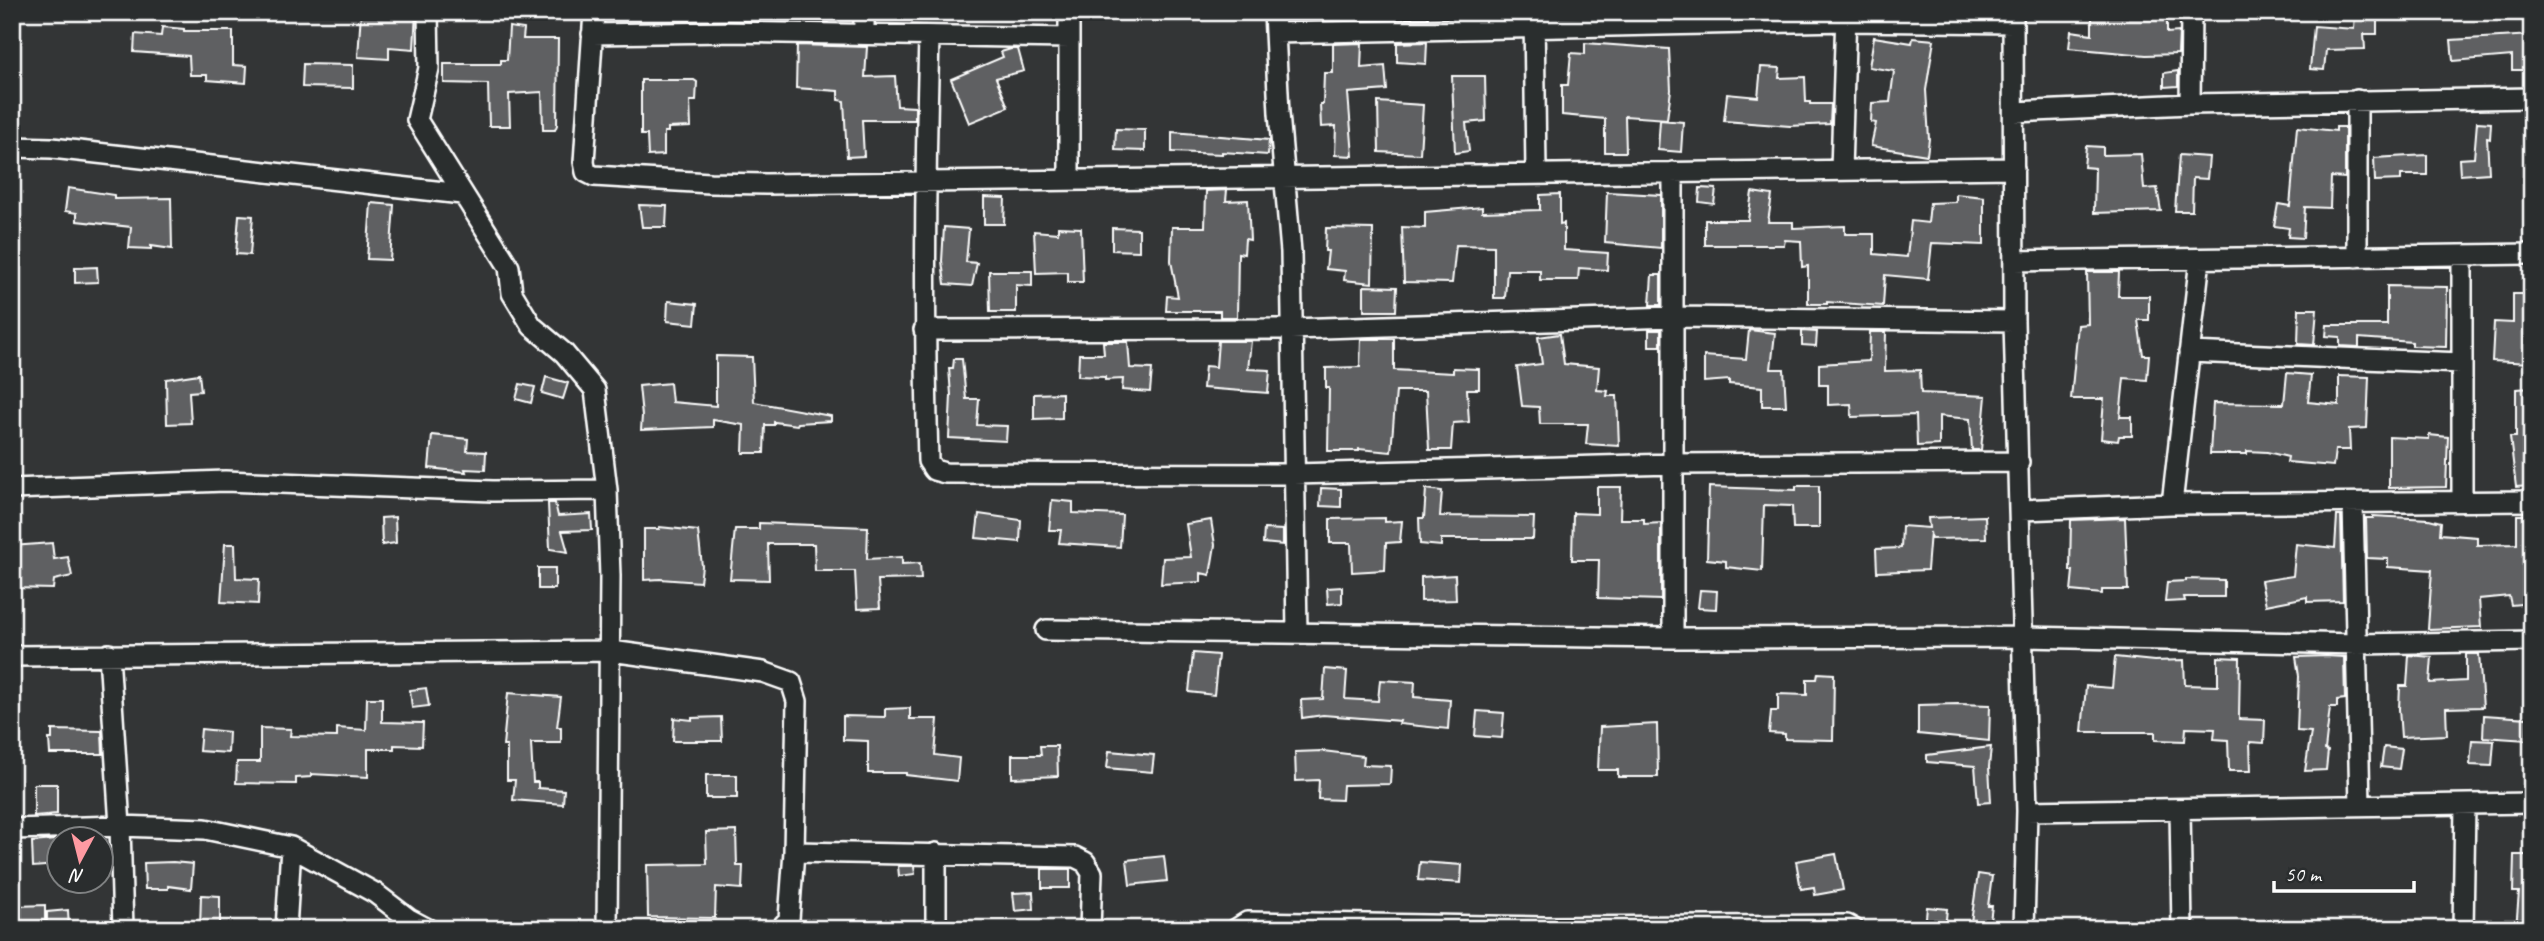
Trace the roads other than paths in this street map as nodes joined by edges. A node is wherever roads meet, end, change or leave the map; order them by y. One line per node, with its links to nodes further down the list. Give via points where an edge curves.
1 (428, 12): 27 (street, via 429,68 417,120)
2 (594, 12): 11 (street)
3 (864, 12): 12 (street)
4 (1069, 12): 14 (street)
5 (1274, 12): 10 (street)
6 (2190, 12): 17 (street)
7 (1847, 17): 8 (street); 9 (street); 21 (street)
8 (2013, 18): 18 (street)
9 (1534, 20): 10 (street); 23 (street)
10 (1275, 33): 24 (street)
11 (592, 34): 12 (street); 26 (street, via 587,174 739,184)
12 (864, 34): 13 (street)
13 (929, 37): 14 (street); 26 (street)
14 (1069, 38): 25 (street)
15 (2532, 98): 16 (street)
16 (2357, 100): 17 (street); 30 (street)
17 (2190, 104): 18 (street)
18 (2014, 112): 20 (street)
19 (12, 147): 27 (street)
20 (2014, 168): 21 (street); 32 (street)
21 (1841, 170): 22 (street)
22 (1673, 172): 23 (street); 33 (street)
23 (1536, 173): 24 (street)
24 (1285, 177): 25 (street); 35 (street, via 1292,252)
25 (1069, 180): 26 (street)
26 (925, 181): 36 (street)
27 (462, 194): 43 (street, via 509,267 512,293 532,326 564,353 595,390)
28 (2532, 254): 29 (street)
29 (2462, 255): 30 (street); 38 (street)
30 (2357, 257): 31 (street)
31 (2200, 259): 32 (street); 37 (street)
32 (2014, 261): 34 (street)
33 (1673, 317): 34 (street); 35 (street); 40 (street)
34 (2014, 321): 39 (street)
35 (1291, 329): 36 (street); 41 (street)
36 (924, 330): 41 (street, via 928,461 934,470)
37 (2189, 352): 38 (street); 46 (street)
38 (2462, 363): 45 (street)
39 (2019, 462): 40 (street); 48 (street)
40 (1673, 464): 41 (street); 51 (street)
41 (1294, 474): 50 (street)
42 (12, 489): 43 (street, via 225,481)
43 (607, 490): 55 (street)
44 (2532, 500): 45 (street)
45 (2462, 501): 47 (street)
46 (2172, 504): 47 (street); 48 (street)
47 (2353, 504): 54 (street)
48 (2021, 510): 52 (street)
49 (1046, 630): 50 (street)
50 (1297, 633): 51 (street)
51 (1673, 638): 52 (street)
52 (2024, 638): 54 (street); 62 (street)
53 (2532, 641): 54 (street)
54 (2358, 644): 59 (street)
55 (611, 651): 56 (street); 66 (street, via 763,672 791,682 797,701); 72 (street)
56 (108, 653): 57 (street); 63 (street)
57 (12, 656)
58 (2532, 803): 60 (street)
59 (2360, 805): 60 (street); 61 (street)
60 (2465, 805): 80 (street)
61 (2180, 809): 62 (street); 79 (street)
62 (2027, 811): 78 (street)
63 (120, 825): 64 (street); 65 (street, via 205,829); 69 (street)
64 (12, 829)
65 (291, 847): 70 (street); 71 (street, via 375,892)
66 (794, 852): 67 (street); 73 (street, via 789,919)
67 (936, 853): 74 (street); 75 (street, via 1075,857 1092,873)
68 (1544, 928): 76 (street, via 1247,922); 77 (street, via 1847,925)
69 (123, 929)
70 (286, 929)
71 (428, 929)
72 (607, 929)
73 (780, 929)
74 (936, 929)
75 (1090, 929)
76 (1236, 929)
77 (1854, 929)
78 (2024, 929)
79 (2182, 929)
80 (2463, 929)

